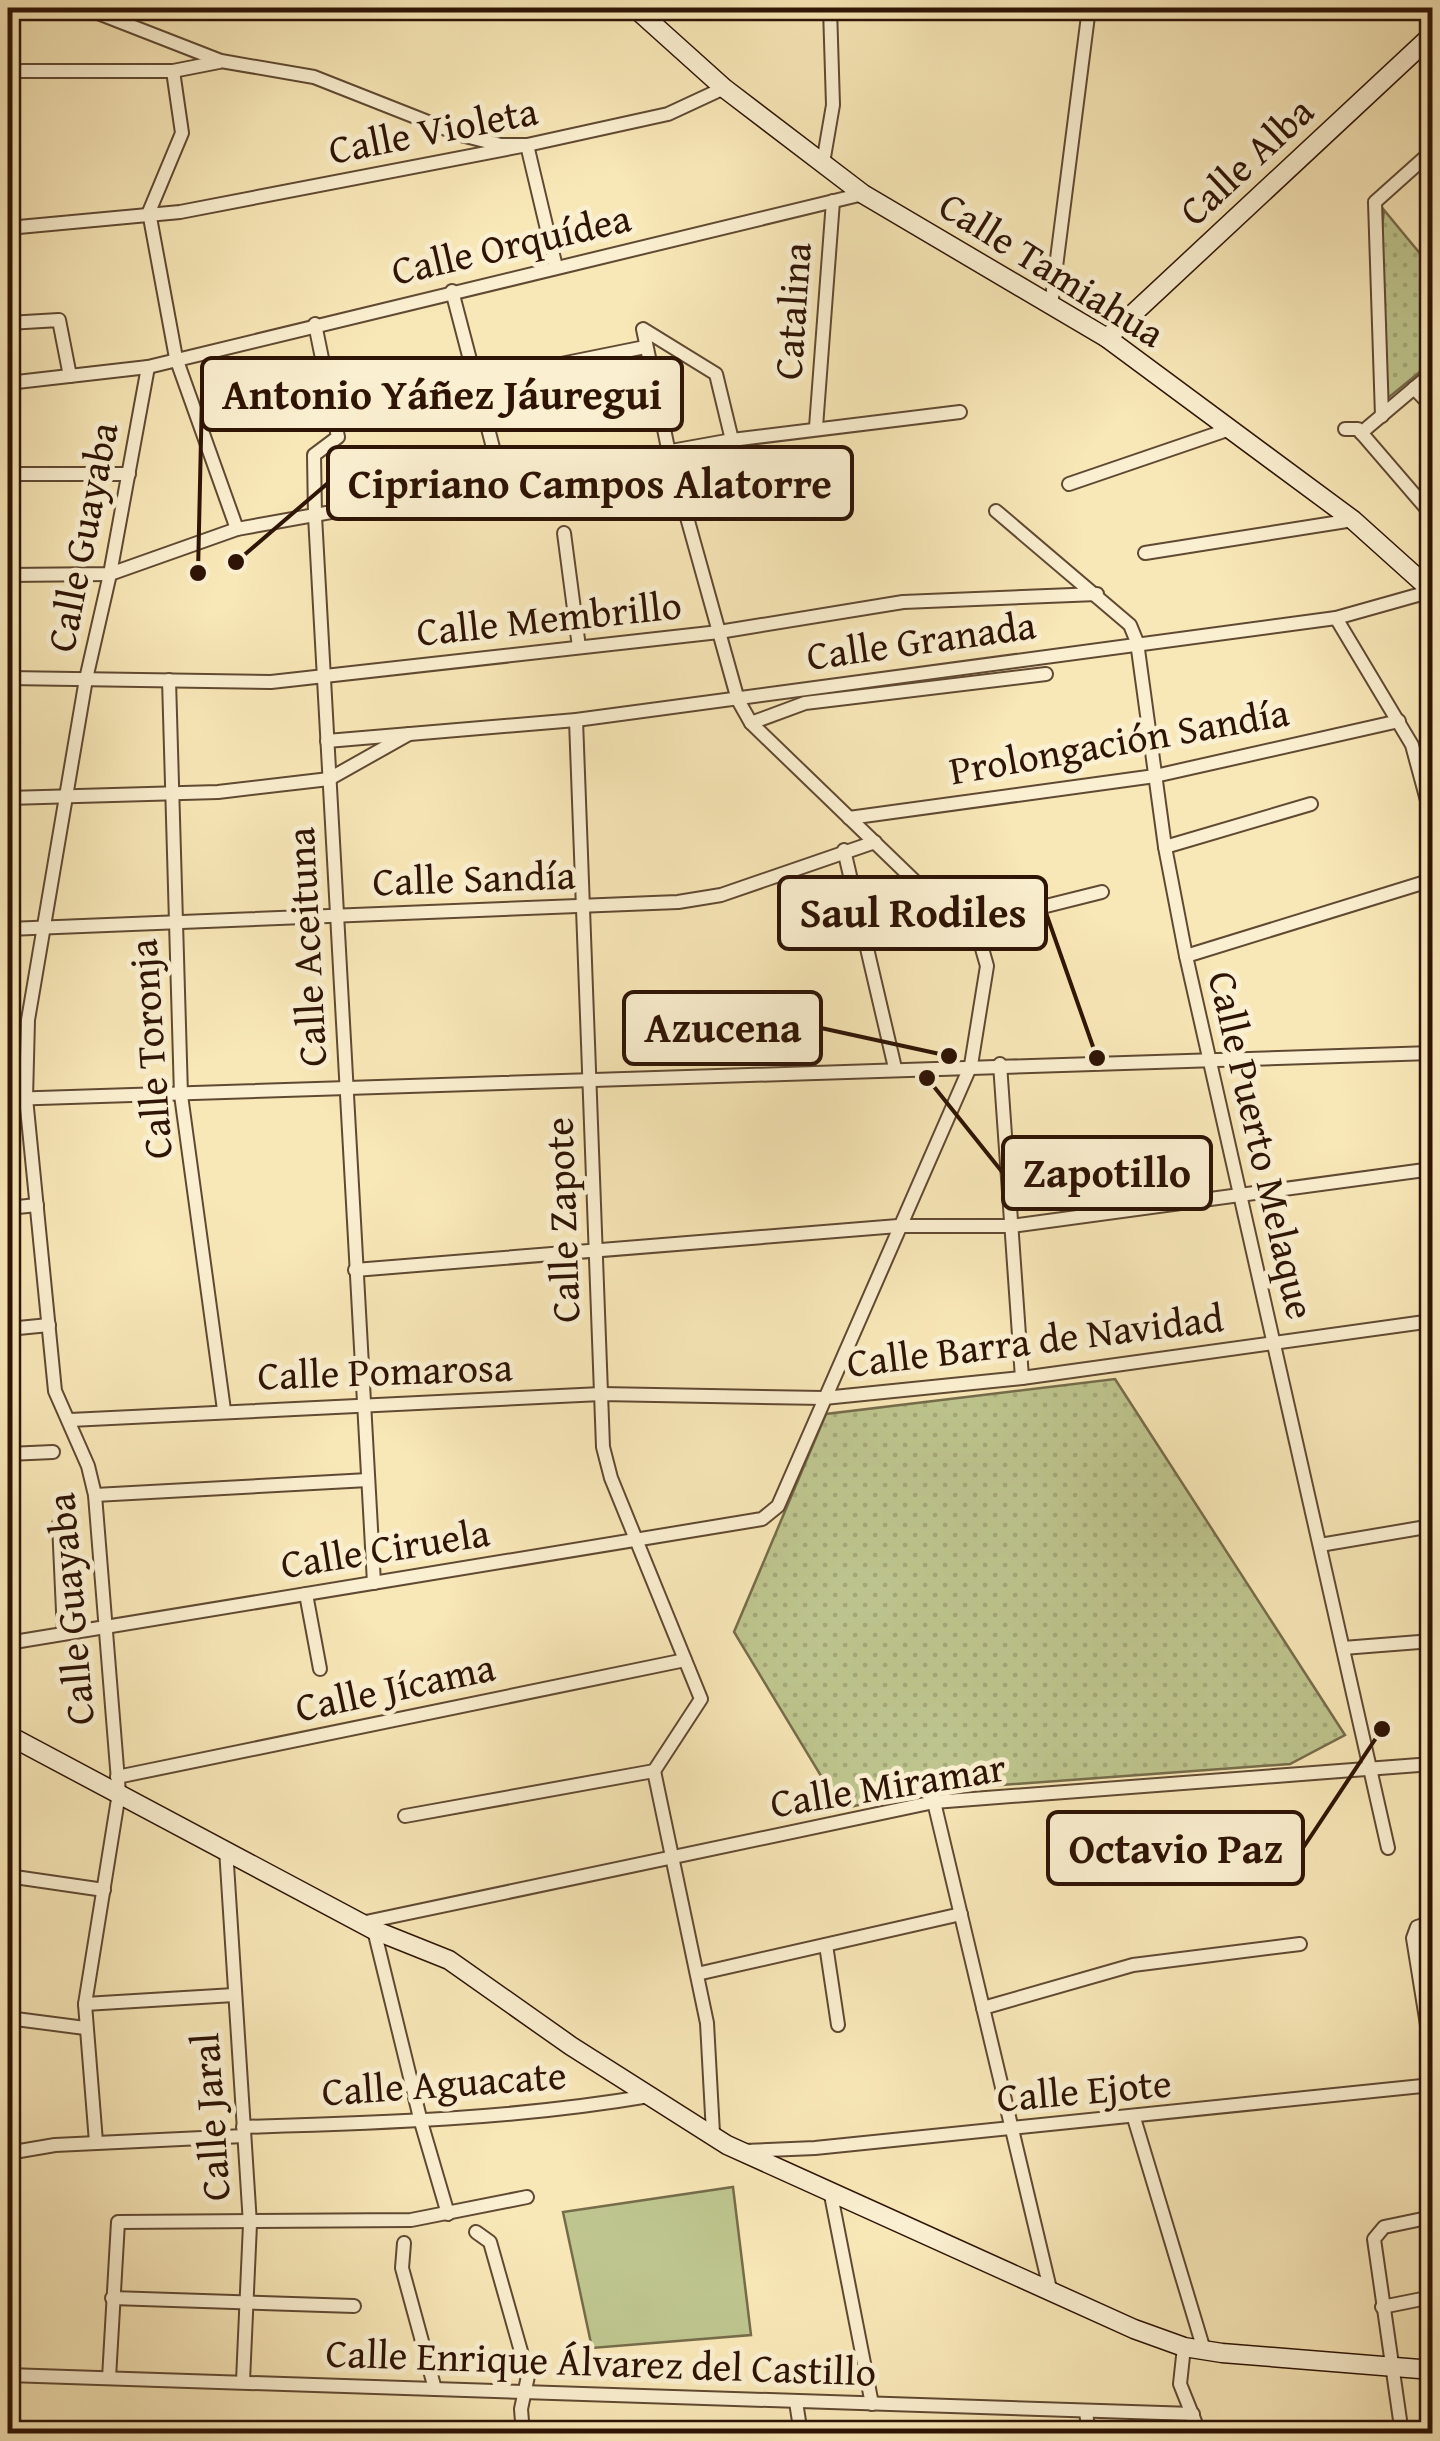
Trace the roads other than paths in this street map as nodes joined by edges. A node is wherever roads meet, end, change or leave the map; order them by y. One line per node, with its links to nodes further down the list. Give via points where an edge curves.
1 (85, 8): 6 (street)
2 (635, 8): 9 (street, Calle Tamiahua)
3 (830, 8): 12 (street, via 833,106)
4 (1089, 8): 19 (street)
5 (1432, 36): 22 (street, Calle Alba)
6 (221, 61): 8 (street); 10 (street, via 314,77 461,135)
7 (8, 70): 8 (street)
8 (173, 72): 15 (street, via 182,134)
9 (724, 88): 10 (street, Calle Violeta, via 668,114); 12 (street, Calle Tamiahua)
10 (527, 145): 15 (street, Calle Violeta, via 180,212); 17 (street)
11 (1432, 151): 35 (street, via 1375,202)
12 (823, 163): 13 (street, Calle Tamiahua)
13 (862, 194): 14 (street, Calle Orquídea); 19 (street, Calle Tamiahua)
14 (833, 201): 17 (street, Calle Orquídea); 36 (street, Catalina)
15 (149, 212): 16 (street, Calle Violeta); 24 (street)
16 (8, 228)
17 (556, 267): 18 (street, Calle Orquídea)
18 (452, 292): 21 (street, Calle Orquídea); 29 (street)
19 (1051, 306): 22 (street, Calle Tamiahua)
20 (8, 323): 28 (street, via 59,320)
21 (315, 324): 24 (street, Calle Orquídea); 33 (street)
22 (1107, 338): 37 (street, Calle Tamiahua)
23 (645, 347): 25 (street); 40 (street, via 642,329 716,374); 41 (street)
24 (176, 358): 26 (street, Calle Orquídea); 50 (street)
25 (561, 364)
26 (148, 367): 28 (street, Calle Orquídea); 43 (street, Calle Guayaba)
27 (1432, 372): 31 (street)
28 (70, 376): 30 (street, Calle Orquídea)
29 (476, 381): 33 (street); 44 (street)
30 (8, 382)
31 (1414, 388): 32 (street); 35 (street)
32 (1432, 407)
33 (335, 410): 48 (street, Calle Aceituna, via 337,441 313,460)
34 (960, 412): 36 (street)
35 (1382, 416): 39 (street)
36 (816, 427): 40 (street)
37 (1230, 428): 45 (street); 49 (street, Calle Tamiahua)
38 (1346, 430): 39 (street)
39 (1361, 433): 47 (street)
40 (732, 440): 41 (street)
41 (670, 453): 44 (street); 58 (street)
42 (8, 474): 43 (street)
43 (128, 474): 53 (street, Calle Guayaba)
44 (502, 482): 48 (street)
45 (1069, 484)
46 (996, 511): 56 (street, Calle Puerto Melaque)
47 (1432, 515)
48 (314, 516): 50 (street); 62 (street, Calle Aceituna)
49 (1353, 520): 52 (street); 55 (street, Calle Tamiahua)
50 (237, 529): 53 (street)
51 (564, 533): 60 (street)
52 (1145, 554)
53 (110, 574): 54 (street); 64 (street, Calle Guayaba)
54 (8, 576)
55 (1432, 591): 57 (street, Calle Granada)
56 (1096, 594): 58 (street, Calle Membrillo, via 903,602); 59 (street, Calle Puerto Melaque, via 1119,612)
57 (1336, 618): 59 (street, Calle Granada); 68 (street)
58 (719, 632): 60 (street, Calle Membrillo); 66 (street)
59 (1137, 642): 66 (street, Calle Granada); 72 (street, Calle Puerto Melaque)
60 (579, 647): 62 (street, Calle Membrillo)
61 (1046, 674): 69 (street, via 805,703)
62 (324, 676): 65 (street, Calle Membrillo); 71 (street, Calle Aceituna)
63 (8, 678): 64 (street, Calle Membrillo)
64 (86, 679): 65 (street, Calle Membrillo); 75 (street, Calle Guayaba)
65 (169, 680): 74 (street, Calle Toronja)
66 (738, 700): 67 (street, Calle Granada); 69 (street)
67 (576, 720): 70 (street, Calle Granada); 85 (street, Calle Zapote)
68 (1399, 721): 72 (street, Prolongación Sandía); 79 (street)
69 (752, 723): 78 (street)
70 (416, 730): 71 (street, Calle Granada); 73 (street, Calle Granada)
71 (327, 741): 73 (street, Calle Aceituna)
72 (1155, 776): 78 (street, Prolongación Sandía); 81 (street, Calle Puerto Melaque)
73 (330, 779): 74 (street, Calle Granada); 86 (street, Calle Aceituna)
74 (170, 793): 75 (street, Calle Granada); 87 (street, Calle Toronja)
75 (65, 796): 76 (street, Calle Granada); 89 (street, Calle Guayaba)
76 (8, 798)
77 (1312, 804): 81 (street)
78 (849, 818): 80 (street)
79 (1432, 819)
80 (875, 842): 82 (street, Calle Sandía); 88 (street)
81 (1165, 847): 91 (street, Calle Puerto Melaque)
82 (844, 850): 85 (street, Calle Sandía, via 721,895); 96 (street)
83 (1432, 880): 91 (street)
84 (1102, 892): 88 (street)
85 (583, 906): 86 (street, Calle Sandía); 97 (street, Calle Zapote)
86 (336, 916): 87 (street, Calle Sandía); 98 (street, Calle Aceituna)
87 (173, 924): 89 (street, Calle Sandía); 99 (street, Calle Toronja)
88 (962, 927): 95 (street, via 982,945 987,966)
89 (41, 928): 90 (street, Calle Sandía); 100 (street, Calle Guayaba)
90 (8, 930)
91 (1186, 956): 93 (street, Calle Puerto Melaque)
92 (1432, 1053): 93 (street)
93 (1210, 1058): 94 (street); 103 (street, Calle Puerto Melaque)
94 (1000, 1064): 95 (street); 107 (street)
95 (971, 1066): 96 (street); 106 (street)
96 (895, 1068): 97 (street)
97 (589, 1078): 98 (street); 108 (street, Calle Zapote)
98 (347, 1090): 99 (street); 109 (street, Calle Aceituna)
99 (181, 1095): 100 (street); 118 (street, Calle Toronja)
100 (26, 1098): 101 (street); 104 (street, Calle Guayaba)
101 (8, 1099)
102 (1432, 1168): 103 (street)
103 (1241, 1196): 107 (street); 113 (street, Calle Puerto Melaque)
104 (37, 1205): 105 (street); 111 (street, Calle Guayaba)
105 (8, 1208)
106 (898, 1226): 107 (street); 108 (street); 116 (street)
107 (1011, 1226): 114 (street)
108 (598, 1251): 109 (street); 115 (street, Calle Zapote)
109 (356, 1270): 117 (street, Calle Aceituna)
110 (1432, 1321): 113 (street, Calle Barra de Navidad)
111 (49, 1324): 112 (street); 119 (street, Calle Guayaba, via 56,1391)
112 (8, 1329)
113 (1274, 1344): 114 (street, Calle Barra de Navidad); 127 (street, Calle Puerto Melaque)
114 (1022, 1378): 116 (street, Calle Barra de Navidad)
115 (601, 1394): 116 (street, Calle Pomarosa); 117 (street, Calle Pomarosa); 126 (street, Calle Zapote, via 603,1446)
116 (824, 1398): 126 (street, Calle Ciruela, via 773,1514)
117 (364, 1407): 118 (street, Calle Pomarosa); 122 (street, Calle Aceituna)
118 (224, 1410): 119 (street, Calle Pomarosa)
119 (70, 1420): 123 (street, Calle Guayaba)
120 (54, 1452): 121 (street)
121 (8, 1454)
122 (368, 1480): 123 (street); 128 (street, Calle Aceituna)
123 (96, 1495): 130 (street, Calle Guayaba)
124 (59, 1524): 131 (street)
125 (1432, 1526): 127 (street)
126 (635, 1538): 128 (street, Calle Ciruela); 135 (street, Calle Zapote)
127 (1320, 1545): 134 (street, Calle Puerto Melaque)
128 (374, 1583): 129 (street, Calle Ciruela)
129 (306, 1594): 130 (street, Calle Ciruela); 136 (street)
130 (106, 1626): 131 (street, Calle Ciruela); 141 (street, Calle Guayaba)
131 (64, 1634): 133 (street, Calle Ciruela)
132 (1432, 1641): 134 (street)
133 (8, 1643)
134 (1343, 1648): 139 (street, Calle Puerto Melaque)
135 (685, 1660): 140 (street, Calle Zapote, via 701,1699); 141 (street, Calle Jícama)
136 (320, 1669)
137 (8, 1735): 141 (street)
138 (1432, 1764): 139 (street, Calle Miramar)
139 (1370, 1769): 142 (street, Calle Miramar); 144 (street, Calle Puerto Melaque)
140 (654, 1771): 143 (street); 146 (street)
141 (118, 1785): 145 (street); 148 (street, Calle Guayaba)
142 (934, 1802): 146 (street, Calle Miramar); 149 (street)
143 (405, 1816)
144 (1388, 1848)
145 (226, 1849): 151 (street); 155 (street, Calle Jaral)
146 (672, 1857): 151 (street, Calle Miramar); 154 (street)
147 (8, 1876): 148 (street)
148 (104, 1890): 156 (street, Calle Guayaba)
149 (961, 1914): 153 (street); 157 (street)
150 (1432, 1922): 158 (street, via 1416,1927 1412,1938)
151 (368, 1926): 164 (street, via 450,1960); 166 (street)
152 (1300, 1944): 157 (street, via 1133,1965)
153 (826, 1945): 154 (street); 160 (street)
154 (696, 1974): 169 (street, via 712,2059)
155 (234, 1995): 156 (street); 168 (street, Calle Jaral)
156 (85, 2004): 161 (street, Calle Guayaba)
157 (984, 2008): 167 (street)
158 (1428, 2013): 162 (street)
159 (8, 2018): 161 (street)
160 (838, 2025)
161 (84, 2028): 170 (street, Calle Guayaba)
162 (1432, 2056)
163 (1432, 2085): 165 (street, Calle Ejote)
164 (649, 2096): 166 (street, Calle Aguacate, via 554,2112); 169 (street)
165 (1134, 2118): 167 (street, Calle Ejote); 187 (street)
166 (421, 2122): 168 (street, Calle Aguacate); 175 (street)
167 (1012, 2129): 171 (street, Calle Ejote); 180 (street)
168 (243, 2132): 170 (street, Calle Aguacate); 177 (street, Calle Jaral)
169 (714, 2133): 171 (street)
170 (96, 2142): 172 (street, Calle Aguacate)
171 (742, 2152): 173 (street)
172 (8, 2153)
173 (831, 2195): 180 (street); 196 (street)
174 (527, 2197): 175 (street)
175 (448, 2214): 177 (street)
176 (1432, 2217): 185 (street, via 1376,2232)
177 (250, 2224): 181 (street, via 118,2222); 183 (street, Calle Jaral)
178 (476, 2232): 194 (street, via 490,2242 528,2376)
179 (404, 2243): 193 (street, via 402,2268)
180 (1052, 2293): 186 (street)
181 (112, 2298): 183 (street); 191 (street)
182 (1432, 2298): 185 (street)
183 (247, 2303): 184 (street); 192 (street, Calle Jaral)
184 (354, 2306)
185 (1382, 2307): 188 (street)
186 (1184, 2347): 187 (street); 198 (street, via 1180,2384)
187 (1204, 2350): 188 (street)
188 (1391, 2366): 189 (street); 204 (street)
189 (1432, 2370)
190 (8, 2375): 191 (street, Calle Enrique Álvarez del Castillo)
191 (109, 2378): 192 (street, Calle Enrique Álvarez del Castillo)
192 (243, 2381): 193 (street, Calle Enrique Álvarez del Castillo)
193 (435, 2389): 194 (street, Calle Enrique Álvarez del Castillo)
194 (526, 2393): 195 (street, Calle Enrique Álvarez del Castillo); 199 (street)
195 (796, 2402): 196 (street, Calle Enrique Álvarez del Castillo); 201 (street)
196 (872, 2404): 197 (street, Calle Enrique Álvarez del Castillo)
197 (1086, 2412): 198 (street, Calle Enrique Álvarez del Castillo); 202 (street)
198 (1193, 2414): 203 (street)
199 (523, 2431): 200 (street)
200 (479, 2434)
201 (801, 2434)
202 (1090, 2434)
203 (1200, 2434)
204 (1402, 2434)

